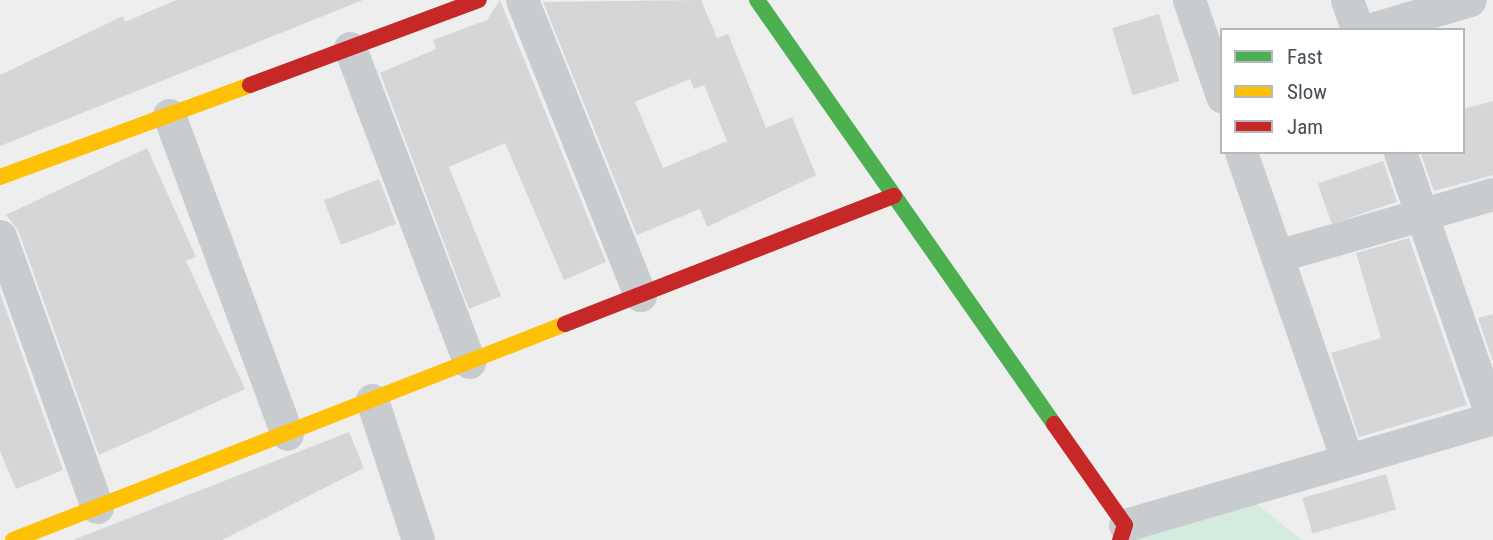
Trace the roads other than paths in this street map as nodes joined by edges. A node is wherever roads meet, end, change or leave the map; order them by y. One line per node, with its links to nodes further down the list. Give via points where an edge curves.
1 (479, 0): 9 (street)
2 (522, 0): 20 (street)
3 (757, 0): 16 (street)
4 (1189, 0): 10 (street)
5 (1348, 0): 7 (street)
6 (1470, 0): 8 (street)
7 (1357, 28)
8 (1375, 28)
9 (350, 48): 11 (street); 21 (street)
10 (1219, 81)
11 (169, 115): 14 (street); 24 (street)
12 (1242, 154): 19 (street)
13 (1401, 154): 17 (street)
14 (0, 177)
15 (1493, 194): 17 (street)
16 (894, 196): 20 (street); 27 (street)
17 (1422, 215): 19 (street); 23 (street)
18 (0, 236): 26 (street)
19 (1277, 256): 25 (street)
20 (640, 295): 21 (street)
21 (469, 362): 22 (street)
22 (372, 400): 24 (street); 29 (street)
23 (1492, 418): 25 (street)
24 (287, 434): 26 (street)
25 (1347, 460): 27 (street)
26 (97, 508): 28 (street)
27 (1123, 532)
28 (13, 540)
29 (418, 540)

